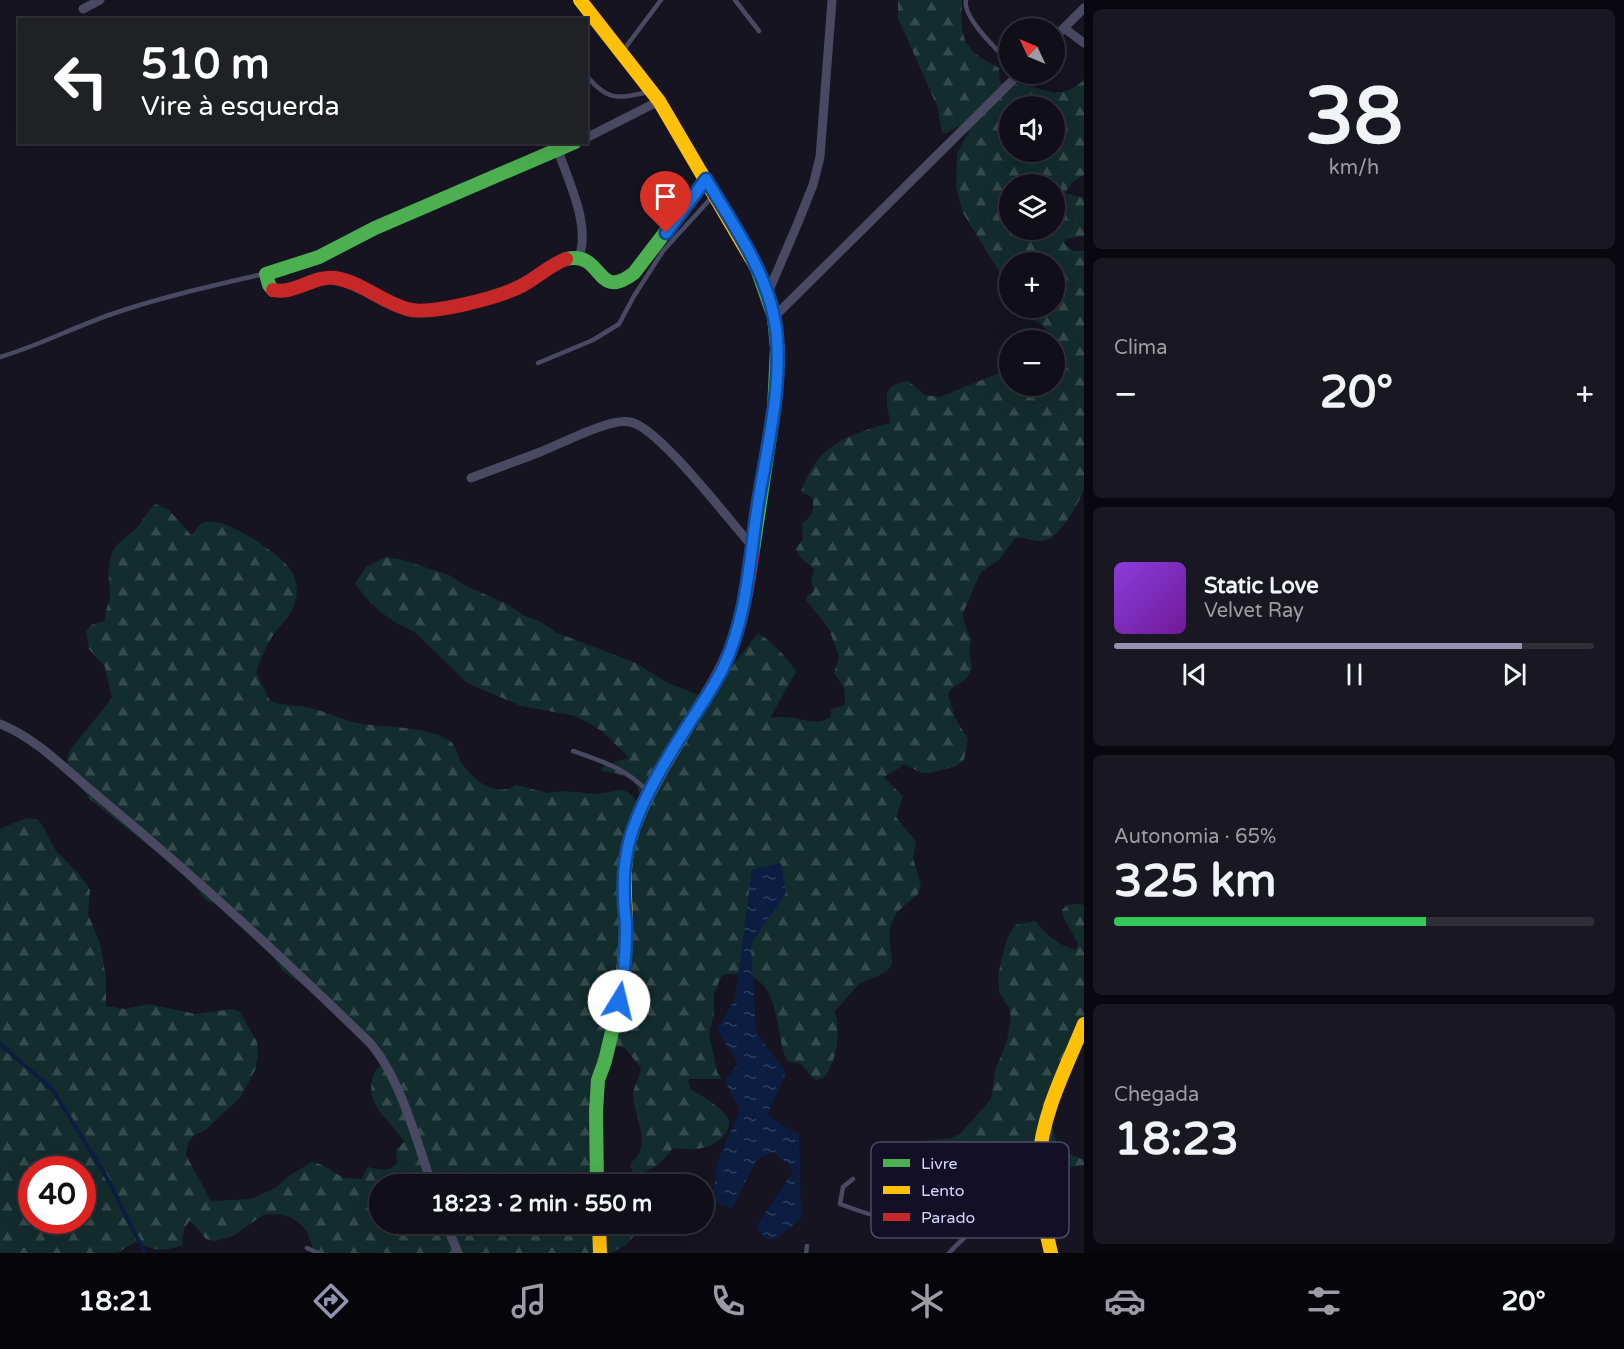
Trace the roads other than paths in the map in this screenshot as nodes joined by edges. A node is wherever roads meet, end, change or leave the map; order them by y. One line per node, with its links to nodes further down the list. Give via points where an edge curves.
1 (100, 0): 8 (street)
2 (580, 0): 14 (street)
3 (661, 0): 14 (lane)
4 (735, 0): 11 (lane)
5 (832, 0): 25 (street, via 820,157)
6 (966, 0): 13 (lane, via 964,5 973,22)
7 (1084, 8): 9 (street)
8 (83, 9)
9 (1065, 27)
10 (1065, 29): 12 (street)
11 (759, 31)
12 (1084, 43)
13 (999, 51)
14 (621, 54): 17 (street)
15 (588, 77): 17 (lane, via 608,95)
16 (1009, 84): 26 (street)
17 (655, 96): 18 (street); 21 (street)
18 (588, 137)
19 (571, 144): 20 (street)
20 (558, 150): 23 (street, via 581,219 583,242); 24 (street, via 319,256)
21 (706, 179): 22 (street); 23 (street, via 626,281 612,284)
22 (714, 194): 25 (street); 28 (lane, via 663,251 619,324 593,340)
23 (579, 257): 24 (street, via 563,260 512,291 419,311 337,278 313,279 275,291)
24 (266, 274): 27 (lane, via 144,303)
25 (768, 295): 26 (street)
26 (774, 317): 30 (street, via 774,409)
27 (0, 357)
28 (538, 363)
29 (471, 478): 30 (street, via 593,430 628,421 646,429 675,458)
30 (753, 547): 33 (street, via 742,612 723,667)
31 (0, 724): 36 (street, via 38,746 185,869 369,1043 391,1073)
32 (573, 751): 33 (lane, via 623,771)
33 (650, 794): 37 (street, via 626,856 622,987 598,1080)
34 (1084, 1024): 35 (street)
35 (1042, 1142)
36 (428, 1174)
37 (597, 1174)
38 (853, 1179): 39 (lane, via 843,1187 840,1204)
39 (871, 1216)
40 (450, 1234): 47 (street)
41 (599, 1234): 48 (street)
42 (964, 1238): 50 (lane)
43 (1048, 1238): 51 (street)
44 (807, 1246): 49 (lane)
45 (307, 1248): 46 (lane)
46 (318, 1253)
47 (458, 1253)
48 (600, 1253)
49 (806, 1253)
50 (949, 1253)
51 (1051, 1253)

